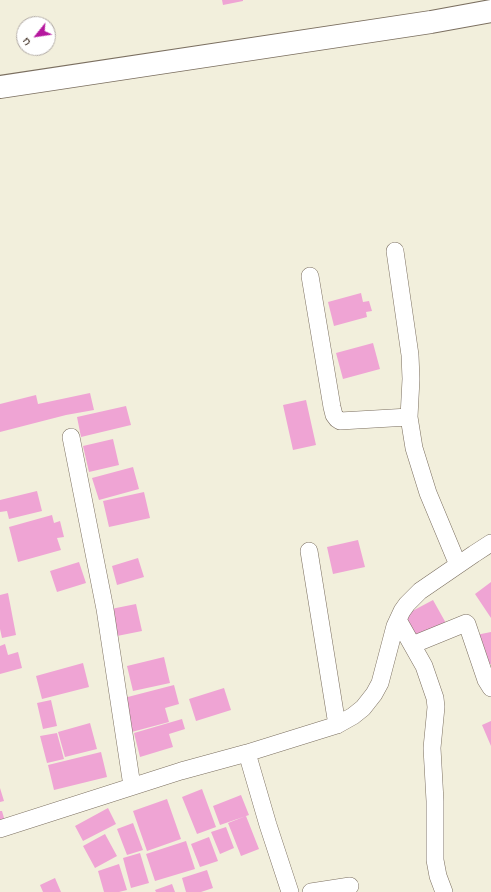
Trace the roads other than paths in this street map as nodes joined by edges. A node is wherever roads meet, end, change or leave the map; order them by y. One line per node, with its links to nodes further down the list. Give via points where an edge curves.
1 (491, 11): 2 (main road)
2 (0, 87)
3 (395, 251): 5 (street, via 410,355)
4 (310, 276): 5 (street, via 336,419 340,421)
5 (409, 418): 9 (street, via 414,448 430,498)
6 (71, 437): 15 (street, via 105,609)
7 (491, 543): 9 (street)
8 (309, 551): 13 (street)
9 (458, 565): 10 (street, via 411,599)
10 (398, 620): 11 (street); 13 (street, via 380,682 374,694 363,708)
11 (412, 645): 12 (street, via 466,623); 20 (street, via 424,666 435,698 432,748 435,860)
12 (491, 688)
13 (337, 725): 14 (street)
14 (247, 753): 15 (street); 18 (street)
15 (132, 786): 16 (street)
16 (0, 829)
17 (350, 886): 19 (street)
18 (290, 892)
19 (311, 892)
20 (444, 892)

